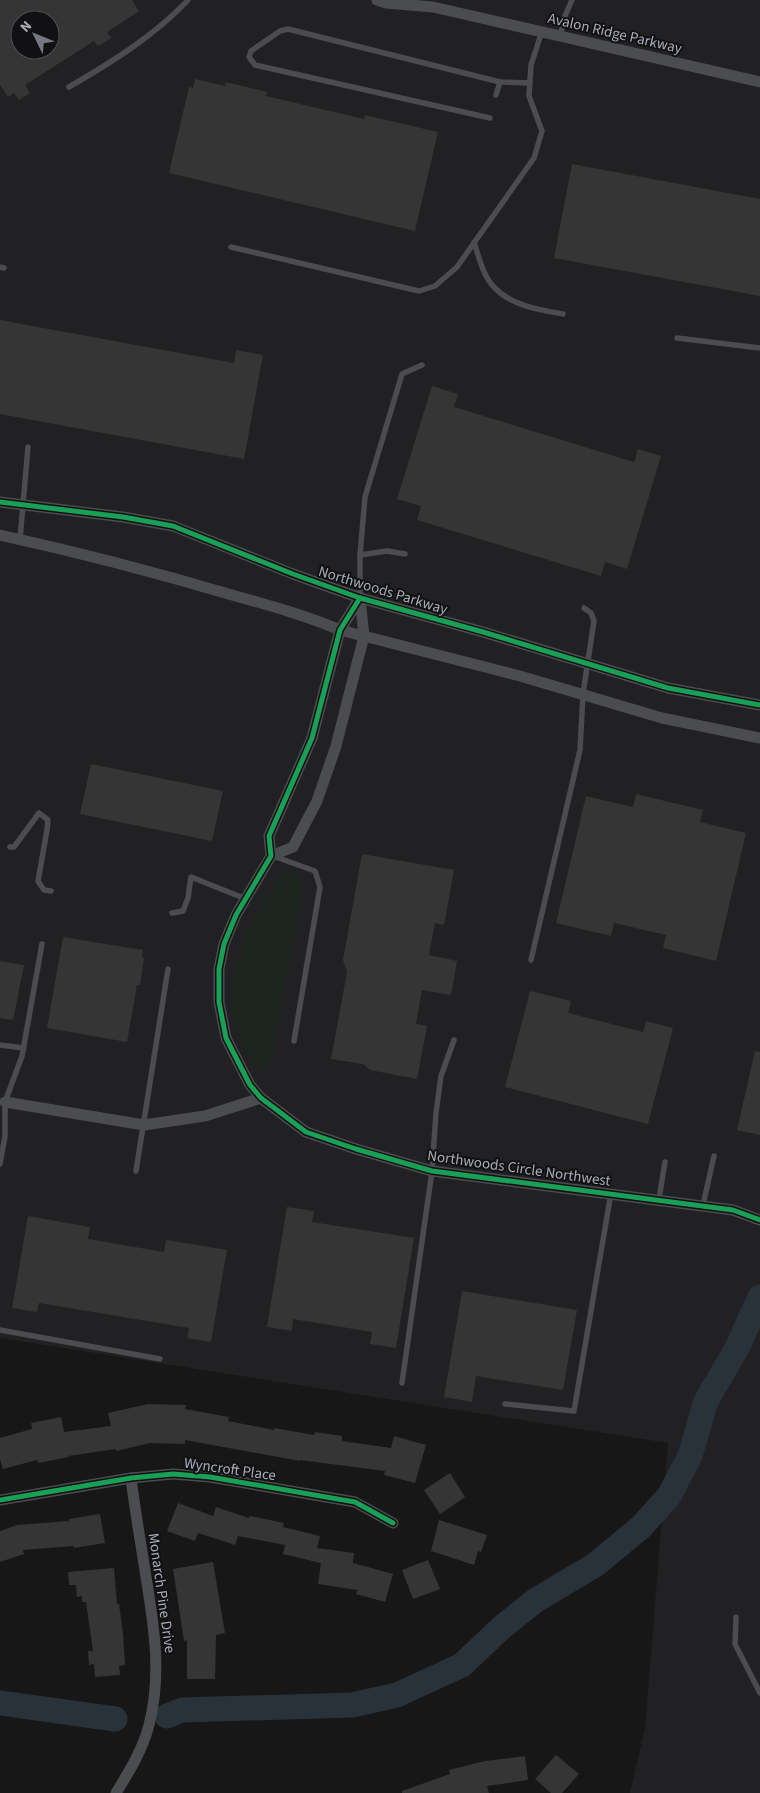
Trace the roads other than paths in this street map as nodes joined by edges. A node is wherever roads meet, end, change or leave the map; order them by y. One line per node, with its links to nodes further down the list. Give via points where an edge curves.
1 (188, 0): 11 (lane, via 172,17 123,55)
2 (377, 0): 5 (street, Avalon Ridge Parkway, via 386,4)
3 (422, 0): 5 (street, Avalon Ridge Parkway)
4 (572, 0): 7 (lane)
5 (433, 7): 6 (street, Avalon Ridge Parkway)
6 (542, 31): 7 (street, Avalon Ridge Parkway); 10 (lane, via 530,65)
7 (560, 36): 9 (street, Avalon Ridge Parkway)
8 (500, 82): 10 (lane); 12 (lane); 13 (lane, via 288,29 251,51 249,57 255,65)
9 (760, 82)
10 (530, 83): 14 (lane, via 529,96 542,131 534,158)
11 (69, 87)
12 (496, 95)
13 (490, 118)
14 (474, 242): 15 (lane, via 457,267 435,286 418,291); 16 (lane, via 484,272 494,288 532,308)
15 (231, 248)
16 (563, 314)
17 (677, 338): 18 (lane)
18 (760, 348)
19 (422, 365): 26 (lane, via 402,374 365,496)
20 (28, 447): 22 (lane)
21 (0, 502): 22 (street, Northwoods Parkway)
22 (22, 505): 24 (lane); 27 (street, Northwoods Parkway, via 173,526)
23 (0, 535): 24 (street)
24 (20, 540): 29 (street, via 188,582 318,620)
25 (405, 554): 26 (lane, via 387,551)
26 (360, 555): 27 (lane)
27 (360, 598): 29 (street); 30 (street); 31 (street, Northwoods Parkway)
28 (584, 608): 31 (lane, via 594,621)
29 (340, 630): 30 (street); 36 (street, via 312,738 269,836)
30 (364, 636): 32 (street); 36 (street, via 336,746 317,801 293,847)
31 (587, 665): 32 (lane); 33 (street, Northwoods Parkway, via 668,688)
32 (583, 694): 34 (street, via 662,718); 41 (lane, via 580,750)
33 (760, 705)
34 (760, 738)
35 (10, 848): 37 (lane, via 18,843 39,813 48,820 38,881 44,890)
36 (272, 856): 38 (street, Northwoods Circle Northwest); 43 (lane, via 315,871 320,887)
37 (51, 891)
38 (246, 899): 39 (lane, via 191,877 183,911); 47 (street, Northwoods Circle Northwest, via 224,944 219,969 219,1002 226,1038 250,1086)
39 (172, 913)
40 (42, 944): 46 (lane)
41 (531, 960)
42 (168, 969): 49 (lane)
43 (294, 1040)
44 (454, 1040): 54 (lane, via 441,1076)
45 (0, 1045): 46 (lane)
46 (24, 1048): 48 (lane)
47 (261, 1098): 49 (street, via 205,1116); 54 (street, Northwoods Circle Northwest, via 306,1132)
48 (5, 1102): 49 (street); 52 (lane)
49 (144, 1125): 53 (lane)
50 (714, 1156): 57 (lane)
51 (665, 1162): 56 (lane)
52 (0, 1164)
53 (136, 1171)
54 (432, 1171): 55 (street, Northwoods Circle Northwest); 61 (lane)
55 (611, 1193): 56 (street, Northwoods Circle Northwest); 62 (lane, via 574,1411)
56 (659, 1199): 57 (street, Northwoods Circle Northwest)
57 (703, 1205): 58 (street, Northwoods Circle Northwest, via 733,1210)
58 (760, 1220)
59 (0, 1330): 60 (lane)
60 (160, 1359)
61 (402, 1383)
62 (505, 1404)
63 (131, 1478): 64 (street, Wyncroft Place); 65 (street, Wyncroft Place, via 173,1474 210,1476 355,1502); 68 (street, Monarch Pine Drive, via 156,1647 156,1675 149,1725 140,1751)
64 (0, 1500)
65 (393, 1523)
66 (736, 1618): 67 (lane, via 735,1644)
67 (760, 1693)
68 (116, 1793)

